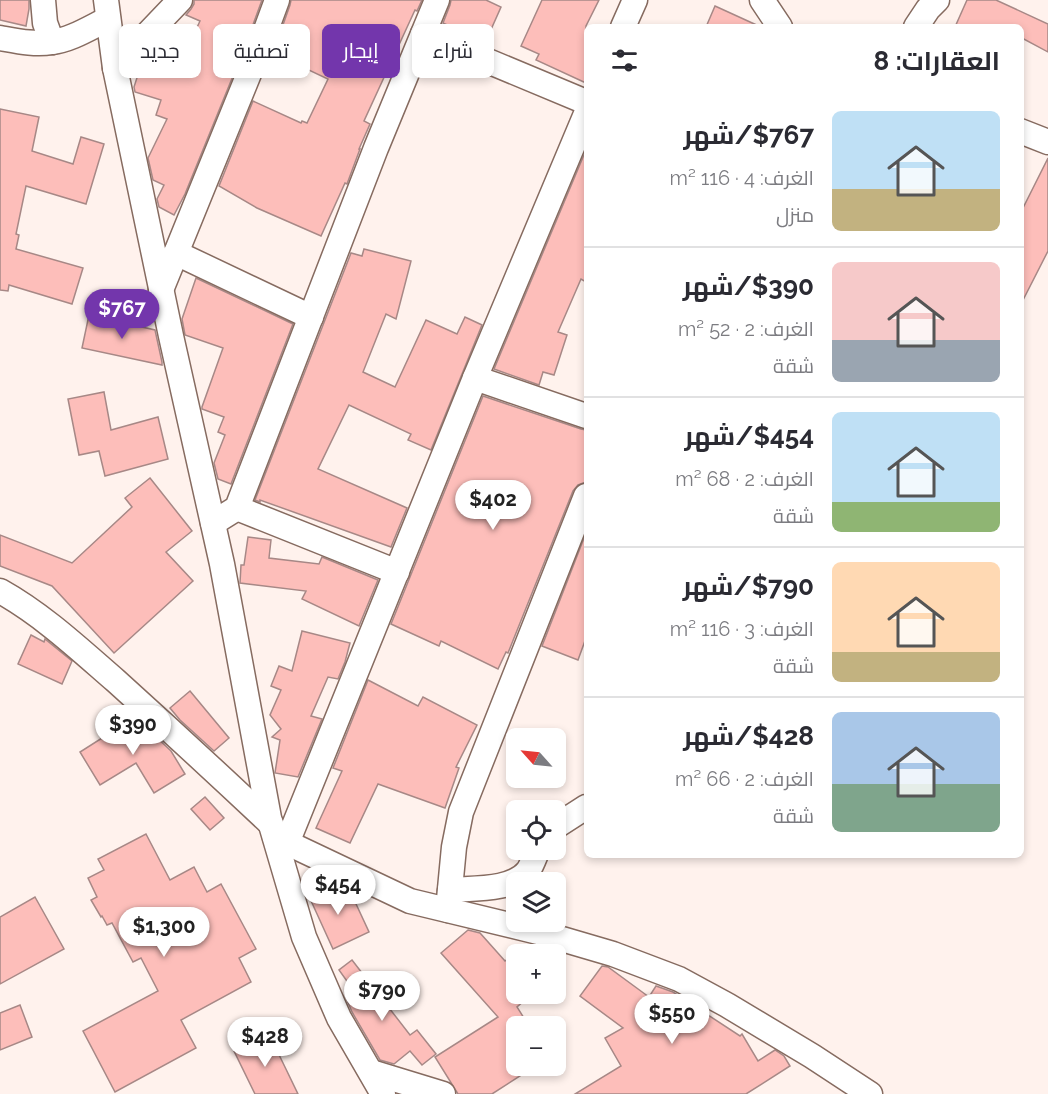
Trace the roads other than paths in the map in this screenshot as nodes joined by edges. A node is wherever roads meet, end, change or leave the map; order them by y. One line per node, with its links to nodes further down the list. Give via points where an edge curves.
1 (43, 0): 14 (street)
2 (180, 0): 17 (street)
3 (277, 0): 22 (street)
4 (437, 0): 9 (street)
5 (635, 0): 10 (street)
6 (762, 0): 11 (street)
7 (937, 0): 12 (street)
8 (107, 9): 14 (street, via 71,37); 17 (street)
9 (427, 24)
10 (624, 24)
11 (778, 24)
12 (918, 24)
13 (0, 38): 14 (street)
14 (52, 42)
15 (412, 61): 24 (street)
16 (494, 64): 18 (street)
17 (115, 68): 23 (street)
18 (584, 101)
19 (584, 119): 25 (street)
20 (1024, 133): 21 (street)
21 (1048, 142)
22 (176, 253): 23 (street); 24 (street)
23 (161, 290): 29 (street)
24 (311, 317): 28 (street)
25 (475, 378): 26 (street); 30 (street)
26 (584, 415)
27 (584, 501): 36 (street, via 461,812)
28 (237, 508): 29 (street); 30 (street)
29 (213, 523): 34 (street)
30 (397, 572): 34 (street)
31 (0, 591): 34 (street, via 57,630 172,731)
32 (584, 808): 33 (street)
33 (566, 820)
34 (278, 835): 36 (street, via 410,901); 37 (street, via 304,937 339,1018)
35 (532, 860): 36 (street, via 527,871 513,882)
36 (449, 900): 40 (street, via 679,979)
37 (371, 1072): 38 (street); 39 (street)
38 (383, 1094)
39 (443, 1094)
40 (870, 1094)

